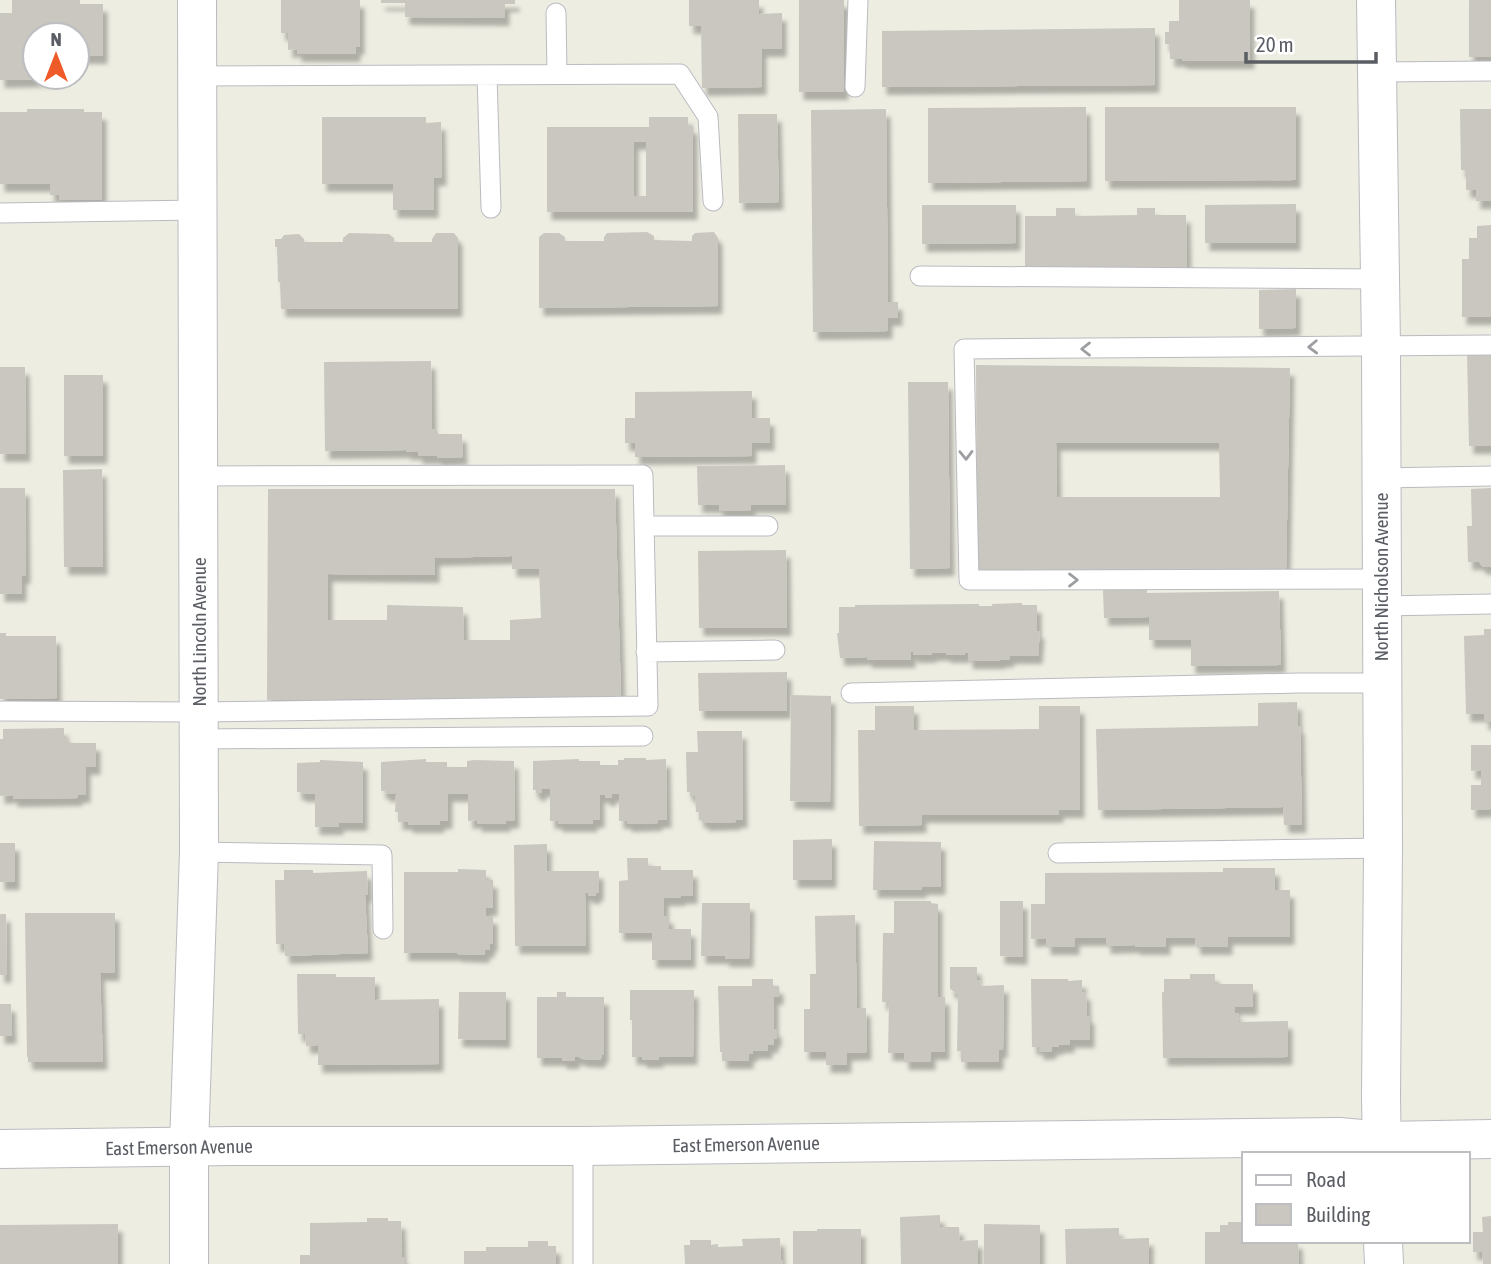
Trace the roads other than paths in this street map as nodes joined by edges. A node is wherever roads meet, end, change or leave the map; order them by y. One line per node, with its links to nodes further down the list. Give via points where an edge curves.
1 (197, 0): 9 (street, North Lincoln Avenue)
2 (858, 0): 10 (lane)
3 (1377, 0): 6 (street, North Nicholson Avenue)
4 (555, 13): 7 (lane)
5 (1491, 71): 6 (lane)
6 (1378, 72): 16 (street, North Nicholson Avenue)
7 (557, 74): 8 (lane); 11 (lane, via 680,74 708,117)
8 (487, 75): 9 (lane); 12 (lane)
9 (197, 76): 13 (street, North Lincoln Avenue)
10 (855, 87)
11 (713, 201)
12 (491, 208)
13 (198, 211): 14 (lane); 19 (street, North Lincoln Avenue)
14 (0, 213)
15 (920, 276): 16 (lane)
16 (1381, 279): 18 (street, North Nicholson Avenue)
17 (1491, 345): 18 (lane)
18 (1381, 347): 21 (street, North Nicholson Avenue); 24 (lane, one-way to 24, via 964,349 969,580)
19 (198, 476): 22 (lane, via 643,475); 31 (street, North Lincoln Avenue)
20 (1491, 476): 21 (lane)
21 (1381, 478): 24 (street, North Nicholson Avenue)
22 (644, 527): 23 (lane); 27 (lane)
23 (768, 527)
24 (1381, 592): 25 (lane); 28 (street, North Nicholson Avenue)
25 (1491, 604)
26 (775, 650): 27 (lane)
27 (646, 652): 31 (lane, via 648,706)
28 (1381, 683): 29 (lane); 33 (street, North Nicholson Avenue)
29 (851, 693)
30 (0, 712): 31 (lane)
31 (199, 726): 32 (lane); 34 (street, North Lincoln Avenue)
32 (643, 736)
33 (1383, 848): 35 (lane); 40 (street, North Nicholson Avenue)
34 (199, 852): 36 (lane, via 382,855); 38 (street, North Lincoln Avenue)
35 (1058, 853)
36 (383, 929)
37 (1491, 1139): 40 (street, East Emerson Avenue)
38 (189, 1146): 39 (street, East Emerson Avenue); 41 (street, East Emerson Avenue); 43 (street, North Lincoln Avenue)
39 (583, 1146): 40 (street, East Emerson Avenue, via 1339,1137); 44 (lane)
40 (1382, 1147)
41 (0, 1149)
42 (1383, 1243): 45 (street)
43 (190, 1264)
44 (583, 1264)
45 (1384, 1264)

